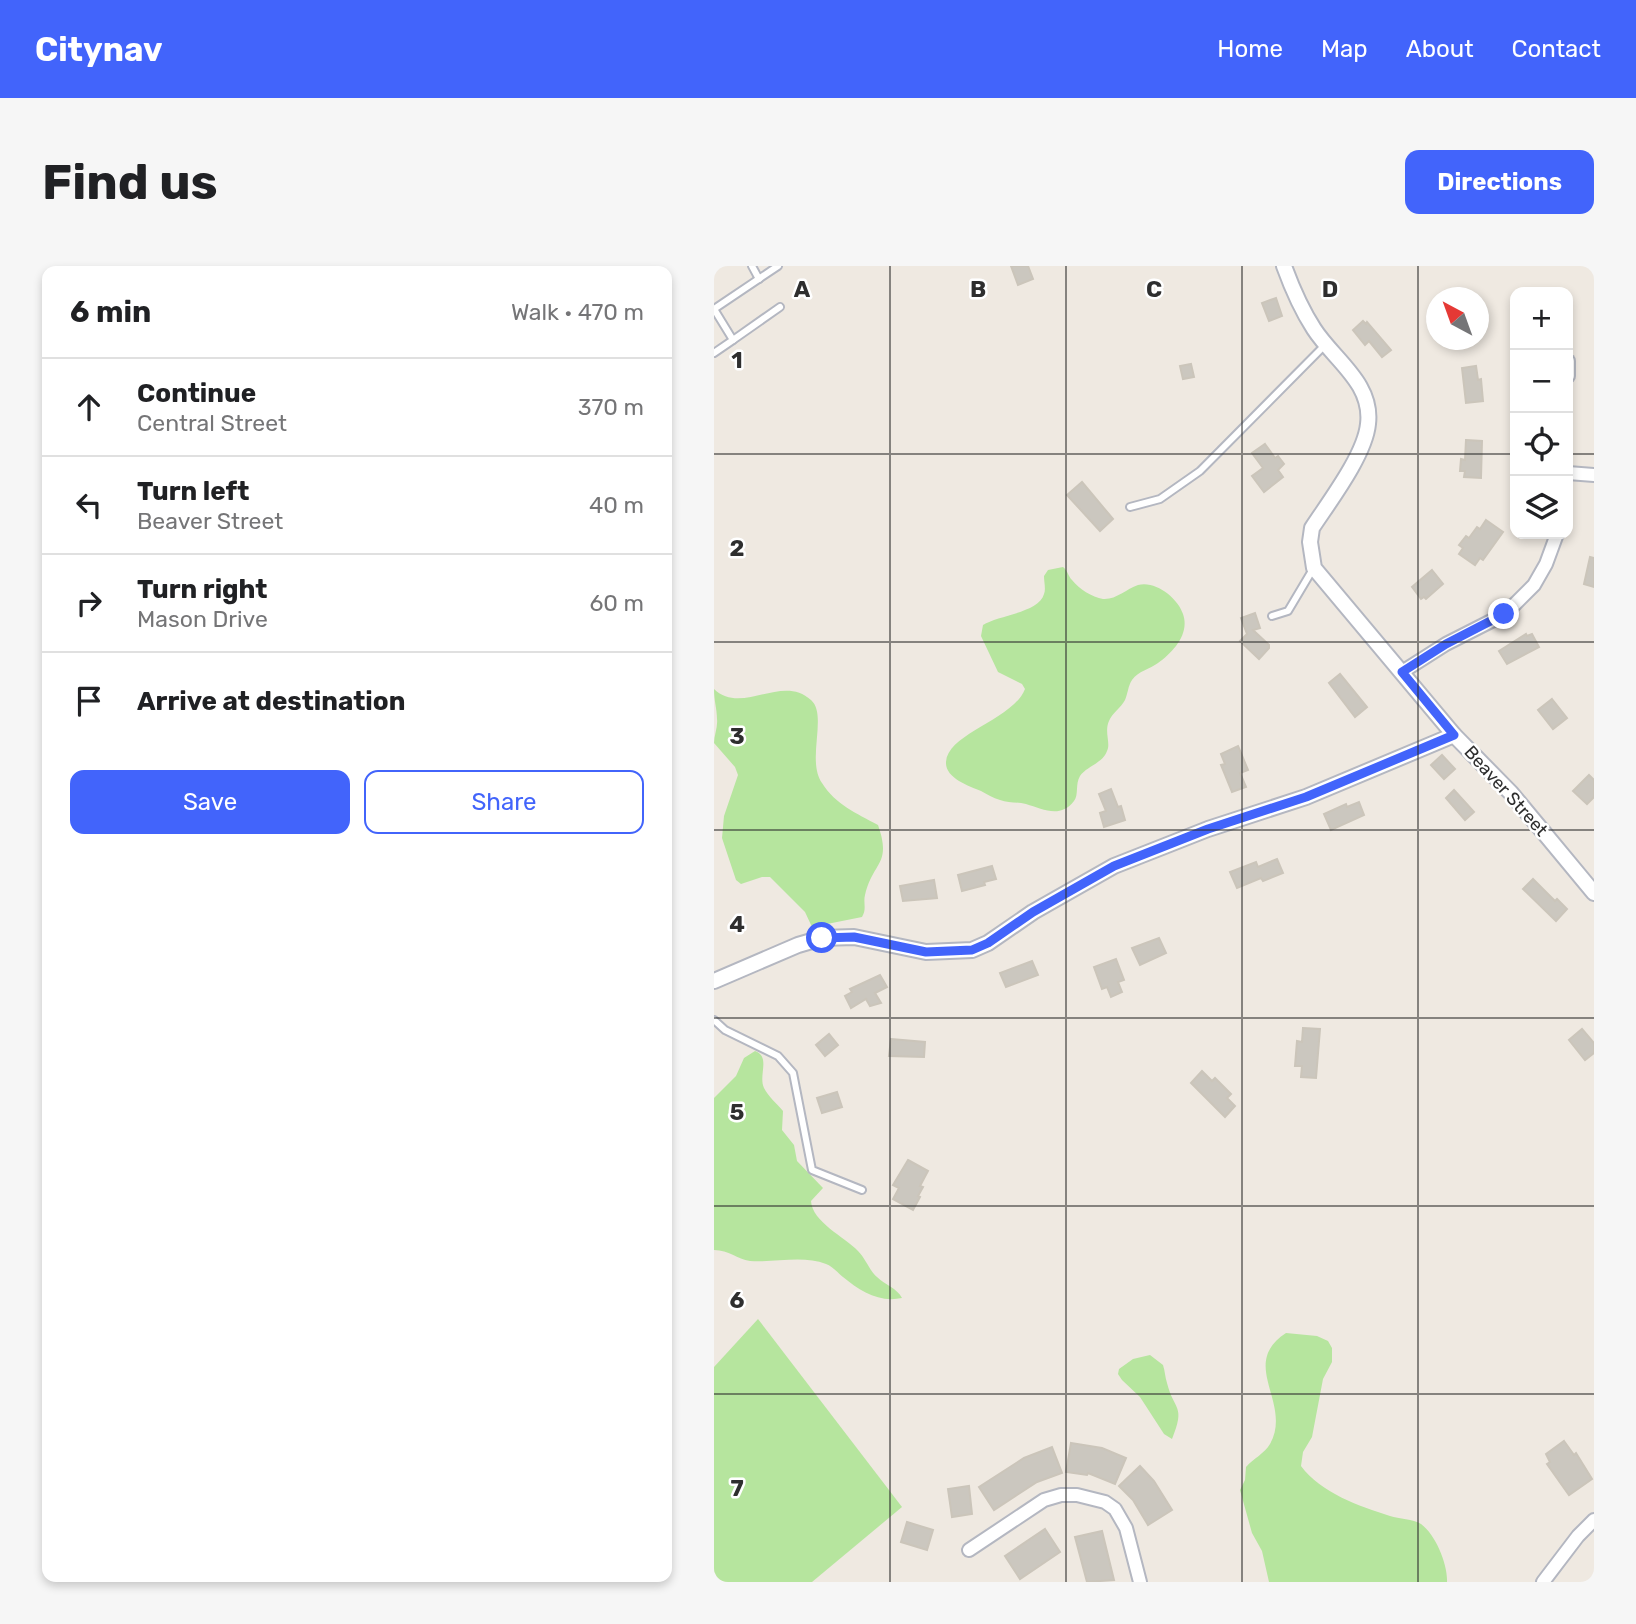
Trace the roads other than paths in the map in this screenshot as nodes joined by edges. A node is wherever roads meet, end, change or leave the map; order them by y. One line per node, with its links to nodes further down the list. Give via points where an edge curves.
1 (752, 266): 4 (lane)
2 (778, 266): 4 (lane)
3 (1284, 266): 8 (street, via 1303,311)
4 (760, 279): 6 (lane)
5 (780, 307): 7 (lane)
6 (714, 309): 7 (lane)
7 (733, 340): 9 (lane)
8 (1325, 345): 12 (lane, via 1200,471 1160,499); 14 (street, via 1366,395 1368,424 1352,465 1312,528)
9 (714, 353)
10 (1573, 473): 11 (street)
11 (1594, 475)
12 (1130, 507)
13 (1555, 539): 16 (street, via 1534,585 1504,614)
14 (1314, 568): 15 (lane, via 1288,611); 16 (street, Beaver Street)
15 (1272, 617)
16 (1402, 672): 17 (street, Beaver Street)
17 (1454, 735): 18 (street, Beaver Street, via 1511,793); 19 (street, via 1306,797 1114,866 972,950 926,952 854,937 822,938)
18 (1594, 893)
19 (714, 981)
20 (714, 1020): 21 (lane, via 778,1056 793,1073 813,1170)
21 (862, 1190)
22 (1594, 1520): 25 (street)
23 (969, 1550): 24 (street, via 1044,1500 1077,1495 1115,1509 1126,1528)
24 (1140, 1582)
25 (1543, 1582)

